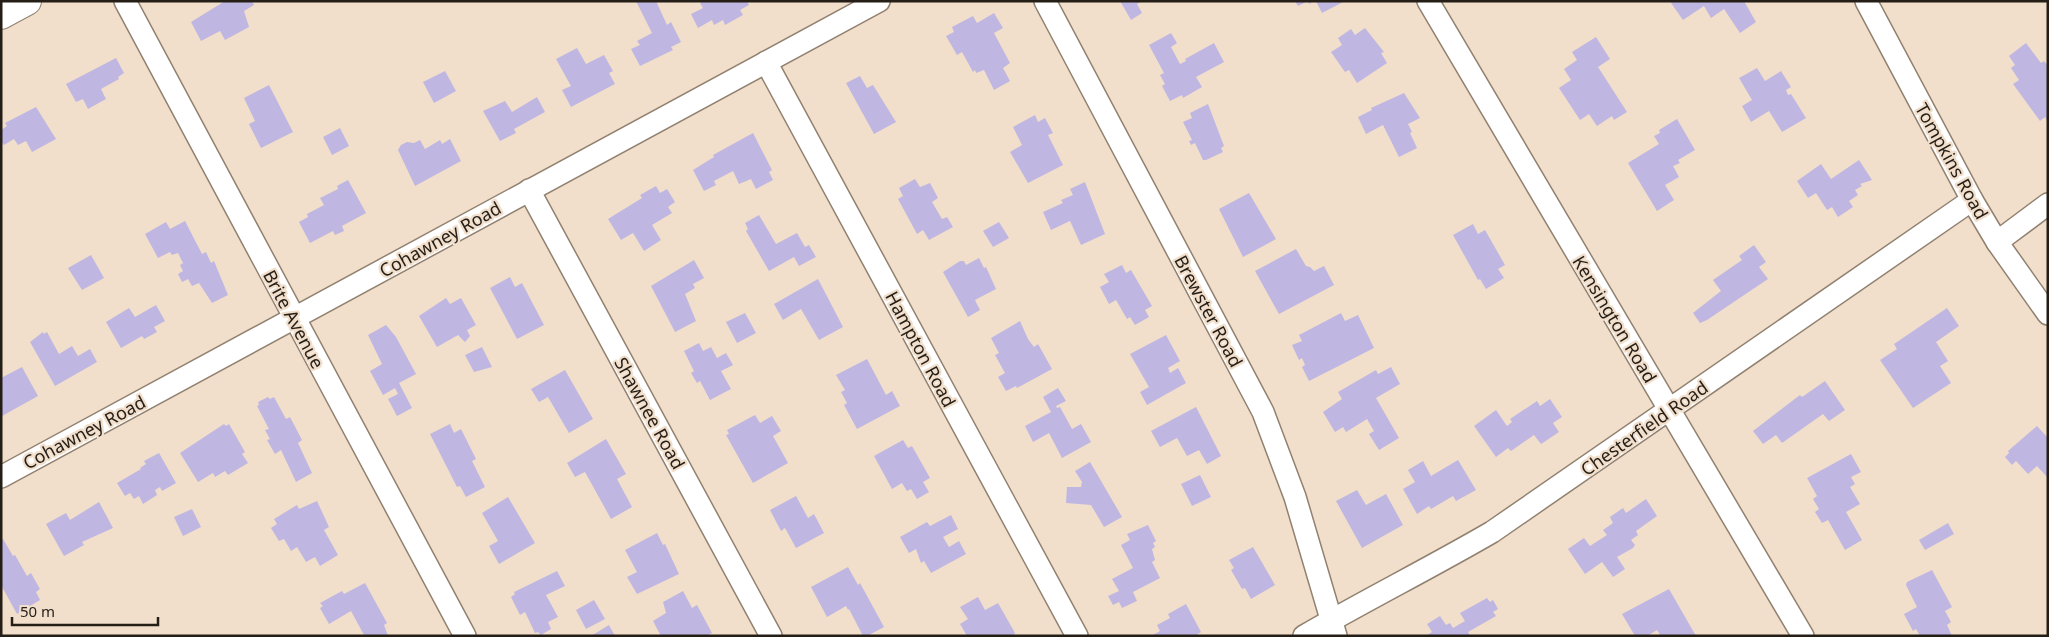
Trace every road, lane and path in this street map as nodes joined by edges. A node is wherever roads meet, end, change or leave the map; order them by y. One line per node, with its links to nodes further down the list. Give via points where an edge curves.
1 (27, 1): 7 (main road)
2 (125, 1): 14 (street, Brite Avenue)
3 (879, 1): 8 (street, Cohawney Road)
4 (1045, 1): 17 (street, Brewster Road, via 1264,412 1295,497)
5 (1428, 1): 15 (street, Kensington Road)
6 (1866, 1): 10 (street, Tompkins Road)
7 (1, 15)
8 (766, 62): 9 (street, Cohawney Road); 20 (street, Hampton Road)
9 (529, 190): 14 (street, Cohawney Road); 19 (street, Shawnee Road)
10 (1972, 200): 12 (street, Tompkins Road); 15 (street, Chesterfield Road)
11 (2048, 204): 12 (street)
12 (1997, 242): 13 (street, Tompkins Road)
13 (2048, 314)
14 (294, 319): 16 (street, Cohawney Road); 18 (street, Brite Avenue)
15 (1669, 410): 17 (street, Chesterfield Road, via 1492,532); 22 (street, Kensington Road)
16 (1, 477)
17 (1334, 627): 21 (street, Chesterfield Road)
18 (465, 636)
19 (771, 636)
20 (1077, 636)
21 (1304, 636)
22 (1803, 636)

